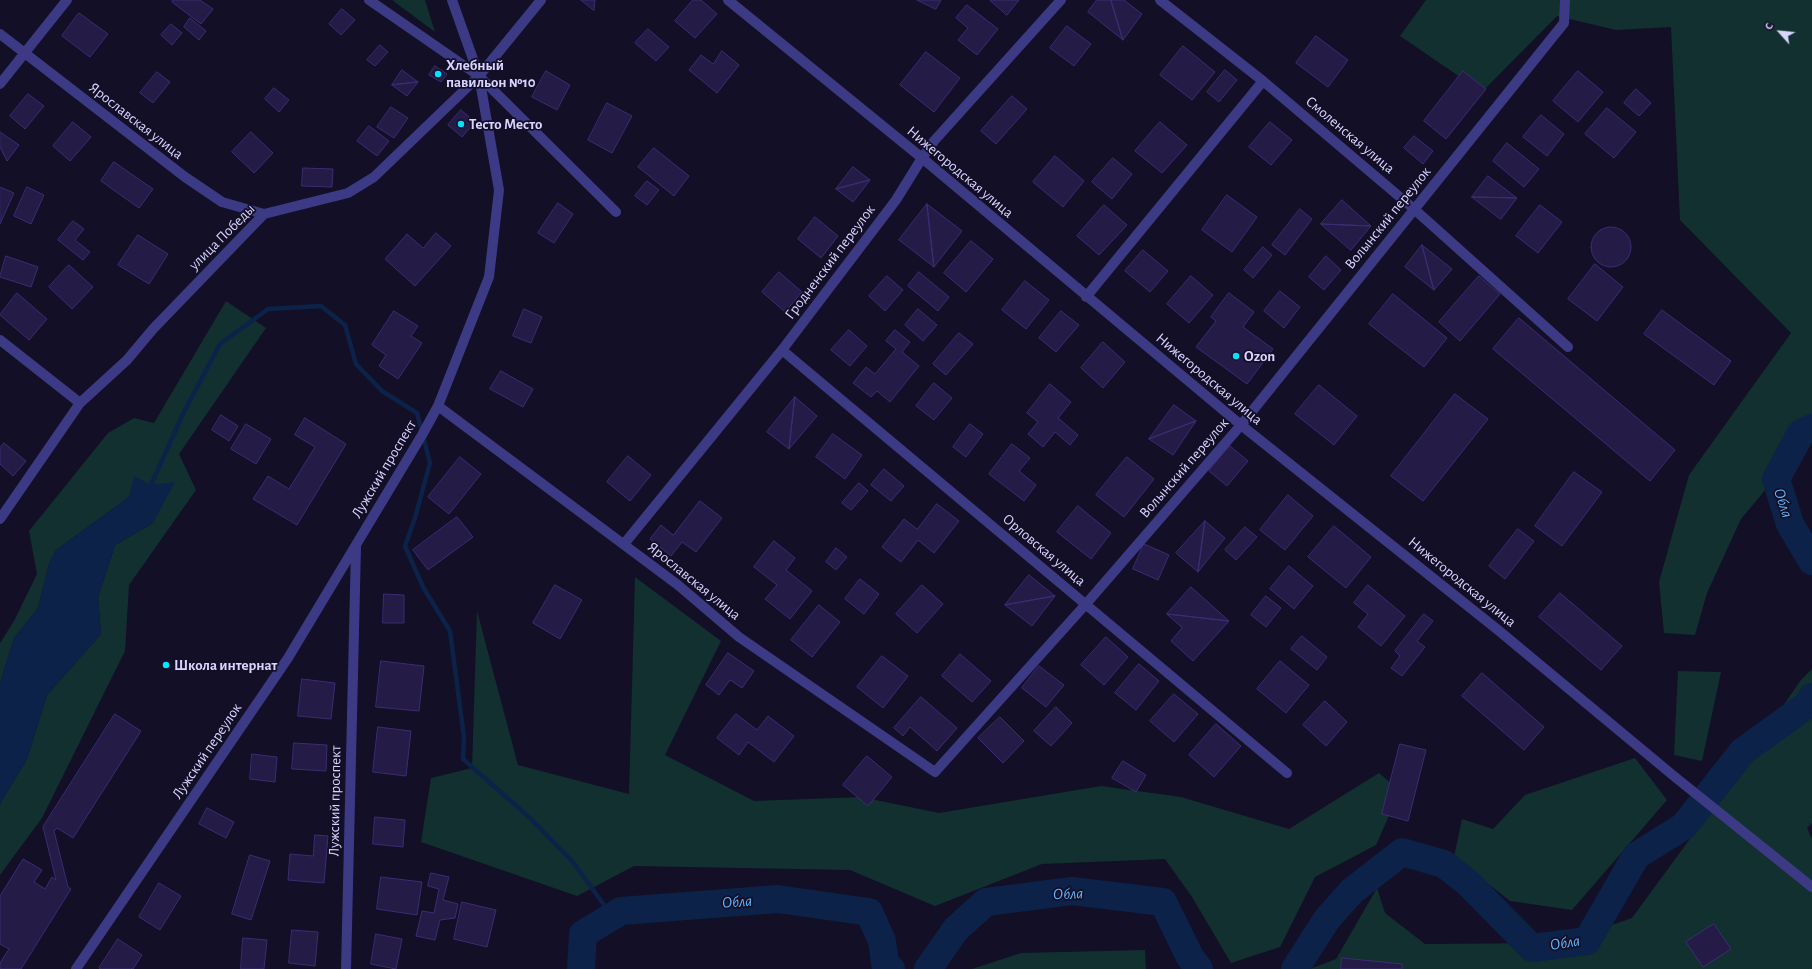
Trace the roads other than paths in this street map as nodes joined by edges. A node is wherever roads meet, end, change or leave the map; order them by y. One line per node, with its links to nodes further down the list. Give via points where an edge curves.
1 (67, 0): 10 (street)
2 (369, 0): 11 (street)
3 (452, 0): 11 (street, Лужский проспект)
4 (541, 0): 11 (street, улица Победы)
5 (728, 0): 14 (street, Нижегородская улица)
6 (1061, 0): 14 (street, Гродненский переулок, via 934,141)
7 (1160, 0): 12 (street, Смоленская улица)
8 (1566, 0): 15 (street, Волынский переулок, via 1564,23)
9 (0, 34): 10 (street, Ярославская улица)
10 (25, 53): 13 (street); 17 (street, Ярославская улица, via 222,202)
11 (478, 76): 16 (street); 17 (street, улица Победы, via 374,177 348,193); 23 (street, Лужский проспект, via 499,190 489,277)
12 (1263, 81): 15 (street, Смоленская улица); 18 (street)
13 (0, 84)
14 (922, 158): 18 (street, Нижегородская улица); 21 (street, Гродненский переулок, via 896,200)
15 (1414, 209): 20 (street, Смоленская улица); 24 (street, Волынский переулок)
16 (616, 212)
17 (264, 214): 22 (street, улица Победы, via 153,329 127,360)
18 (1086, 297): 24 (street, Нижегородская улица)
19 (0, 340): 22 (street)
20 (1568, 347)
21 (782, 350): 26 (street, Гродненский переулок); 28 (street, Орловская улица)
22 (80, 403): 25 (street, улица Победы)
23 (438, 406): 26 (street, Ярославская улица); 27 (street, Лужский проспект)
24 (1241, 425): 28 (street, Волынский переулок); 31 (street, Нижегородская улица, via 1498,630)
25 (0, 519)
26 (624, 544): 29 (street, Ярославская улица, via 678,585 738,637)
27 (356, 546): 32 (street, Лужский переулок, via 288,658); 33 (street, Лужский проспект)
28 (1086, 604): 29 (street, Волынский переулок); 30 (street, Орловская улица)
29 (935, 772)
30 (1287, 772)
31 (1812, 887)
32 (76, 969)
33 (346, 969)

